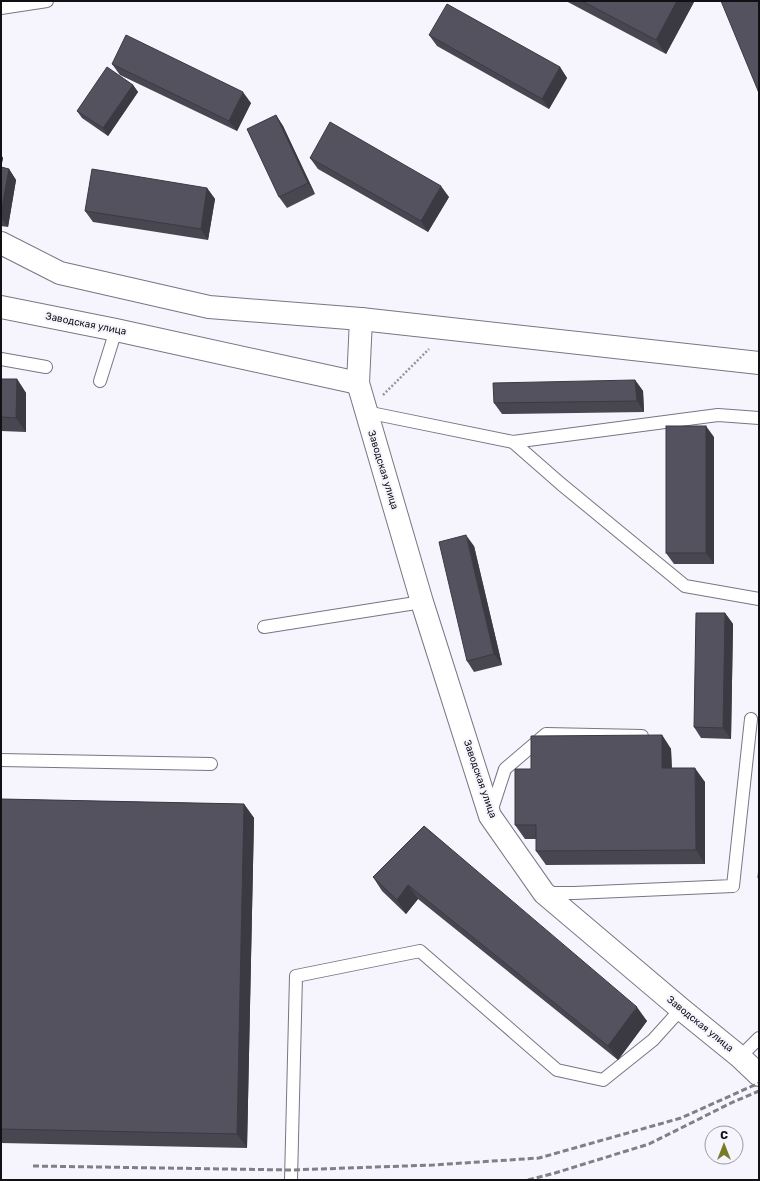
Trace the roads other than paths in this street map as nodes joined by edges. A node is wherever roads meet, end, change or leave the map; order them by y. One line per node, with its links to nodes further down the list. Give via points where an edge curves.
1 (47, 1): 2 (lane)
2 (1, 8)
3 (1, 243): 5 (street, via 60,273 209,307)
4 (1, 307): 6 (street, Заводская улица)
5 (361, 319): 8 (street); 11 (street, Заводская улица)
6 (116, 330): 10 (lane); 11 (street, Заводская улица)
7 (1, 359): 9 (lane)
8 (759, 363)
9 (46, 367)
10 (100, 381)
11 (358, 384): 12 (street, Заводская улица)
12 (366, 412): 14 (lane); 16 (street, Заводская улица)
13 (759, 418): 14 (lane, via 718,415)
14 (513, 442): 15 (lane, via 686,586)
15 (759, 599)
16 (422, 602): 17 (lane); 22 (street, Заводская улица)
17 (264, 627)
18 (751, 719): 23 (lane, via 733,886)
19 (653, 736): 22 (lane, via 546,734 505,769)
20 (1, 760): 21 (lane)
21 (211, 764)
22 (490, 816): 23 (street, Заводская улица)
23 (544, 893): 24 (street, Заводская улица)
24 (681, 1008): 26 (street, Заводская улица); 28 (lane, via 653,1040 604,1080 557,1070 420,951 296,976)
25 (759, 1038): 26 (lane)
26 (740, 1057): 27 (street, Заводская улица)
27 (759, 1075)
28 (290, 1180)

